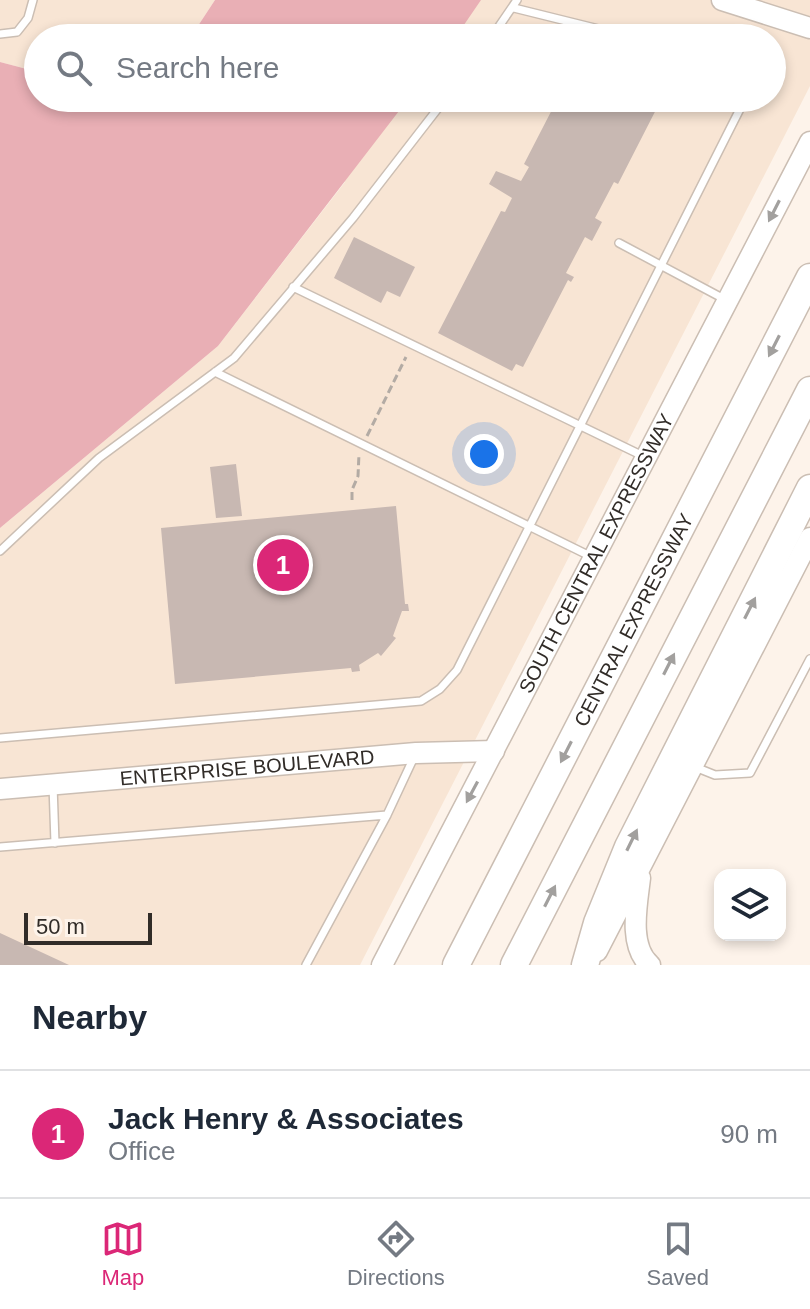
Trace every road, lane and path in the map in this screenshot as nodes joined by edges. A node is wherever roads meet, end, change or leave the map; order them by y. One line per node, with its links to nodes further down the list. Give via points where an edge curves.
1 (33, 0): 7 (lane, via 17,32)
2 (722, 0): 6 (main road)
3 (516, 4): 4 (lane); 5 (lane)
4 (501, 24)
5 (586, 24)
6 (810, 28)
7 (0, 34)
8 (435, 112): 14 (lane)
9 (738, 112): 12 (lane)
10 (810, 142): 15 (main road, SOUTH CENTRAL EXPRESSWAY, one-way to 15)
11 (619, 243): 12 (lane)
12 (661, 265): 15 (lane); 19 (lane)
13 (810, 277): 42 (highway, CENTRAL EXPRESSWAY, one-way to 42)
14 (293, 287): 16 (lane); 17 (lane, via 234,358)
15 (728, 301): 21 (main road, SOUTH CENTRAL EXPRESSWAY)
16 (412, 345): 19 (lane); 20 (path)
17 (215, 372): 20 (lane); 26 (lane, via 99,458)
18 (810, 390): 43 (highway, one-way to 18)
19 (580, 425): 21 (lane); 24 (lane)
20 (363, 445): 23 (path); 24 (lane)
21 (645, 457): 27 (main road, SOUTH CENTRAL EXPRESSWAY)
22 (810, 488): 44 (highway, one-way to 22, via 597,923 628,847)
23 (352, 500)
24 (529, 526): 27 (lane); 30 (lane, via 457,670 421,701)
25 (810, 538): 33 (main road)
26 (0, 551)
27 (594, 558): 31 (main road, SOUTH CENTRAL EXPRESSWAY)
28 (810, 659): 29 (lane)
29 (806, 677): 33 (lane, via 750,773 715,775)
30 (0, 738)
31 (494, 751): 32 (main road, ENTERPRISE BOULEVARD); 41 (main road, SOUTH CENTRAL EXPRESSWAY, one-way to 41)
32 (416, 753): 34 (main road, ENTERPRISE BOULEVARD); 36 (lane)
33 (692, 766): 39 (main road)
34 (53, 784): 35 (main road, ENTERPRISE BOULEVARD); 37 (lane)
35 (0, 789)
36 (387, 815): 37 (lane); 40 (lane)
37 (55, 843): 38 (lane)
38 (0, 847)
39 (640, 869): 44 (main road); 45 (main road, via 639,952)
40 (306, 965)
41 (382, 965)
42 (456, 965)
43 (514, 965)
44 (587, 965)
45 (650, 965)

